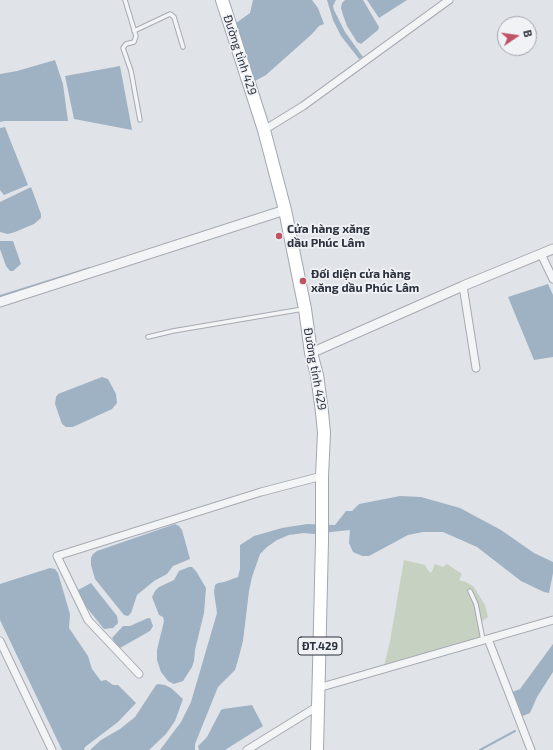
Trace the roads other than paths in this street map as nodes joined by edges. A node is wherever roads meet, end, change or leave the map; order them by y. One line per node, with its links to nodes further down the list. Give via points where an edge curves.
1 (125, 0): 4 (lane)
2 (222, 0): 7 (main road, Đường tỉnh 429 / ĐT.429)
3 (449, 0): 7 (street, via 303,106)
4 (134, 31): 5 (lane, via 170,14 174,17); 6 (lane, via 134,42 126,44 123,48 131,71)
5 (183, 47)
6 (140, 120)
7 (264, 130): 8 (main road, Đường tỉnh 429 / ĐT.429)
8 (285, 210): 13 (street); 14 (main road, Đường tỉnh 429 / ĐT.429)
9 (553, 249): 10 (street)
10 (541, 254): 11 (street); 12 (street)
11 (553, 279)
12 (463, 286): 16 (street); 17 (street)
13 (0, 302)
14 (304, 309): 15 (lane); 16 (main road, Đường tỉnh 429 / ĐT.429)
15 (148, 337)
16 (311, 353): 18 (main road, Đường tỉnh 429 / ĐT.429, via 317,375 323,426)
17 (476, 368)
18 (322, 476): 23 (street, via 261,492 57,556 88,620); 24 (main road, Đường tỉnh 429 / ĐT.429)
19 (470, 591): 21 (lane)
20 (553, 620): 21 (street)
21 (486, 639): 24 (street); 29 (street)
22 (0, 641): 26 (street)
23 (139, 674)
24 (318, 688): 25 (main road, Đường tỉnh 429 / ĐT.429)
25 (318, 706): 27 (street); 28 (main road, Đường tỉnh 429 / ĐT.429)
26 (52, 750)
27 (247, 750)
28 (317, 750)
29 (532, 750)

